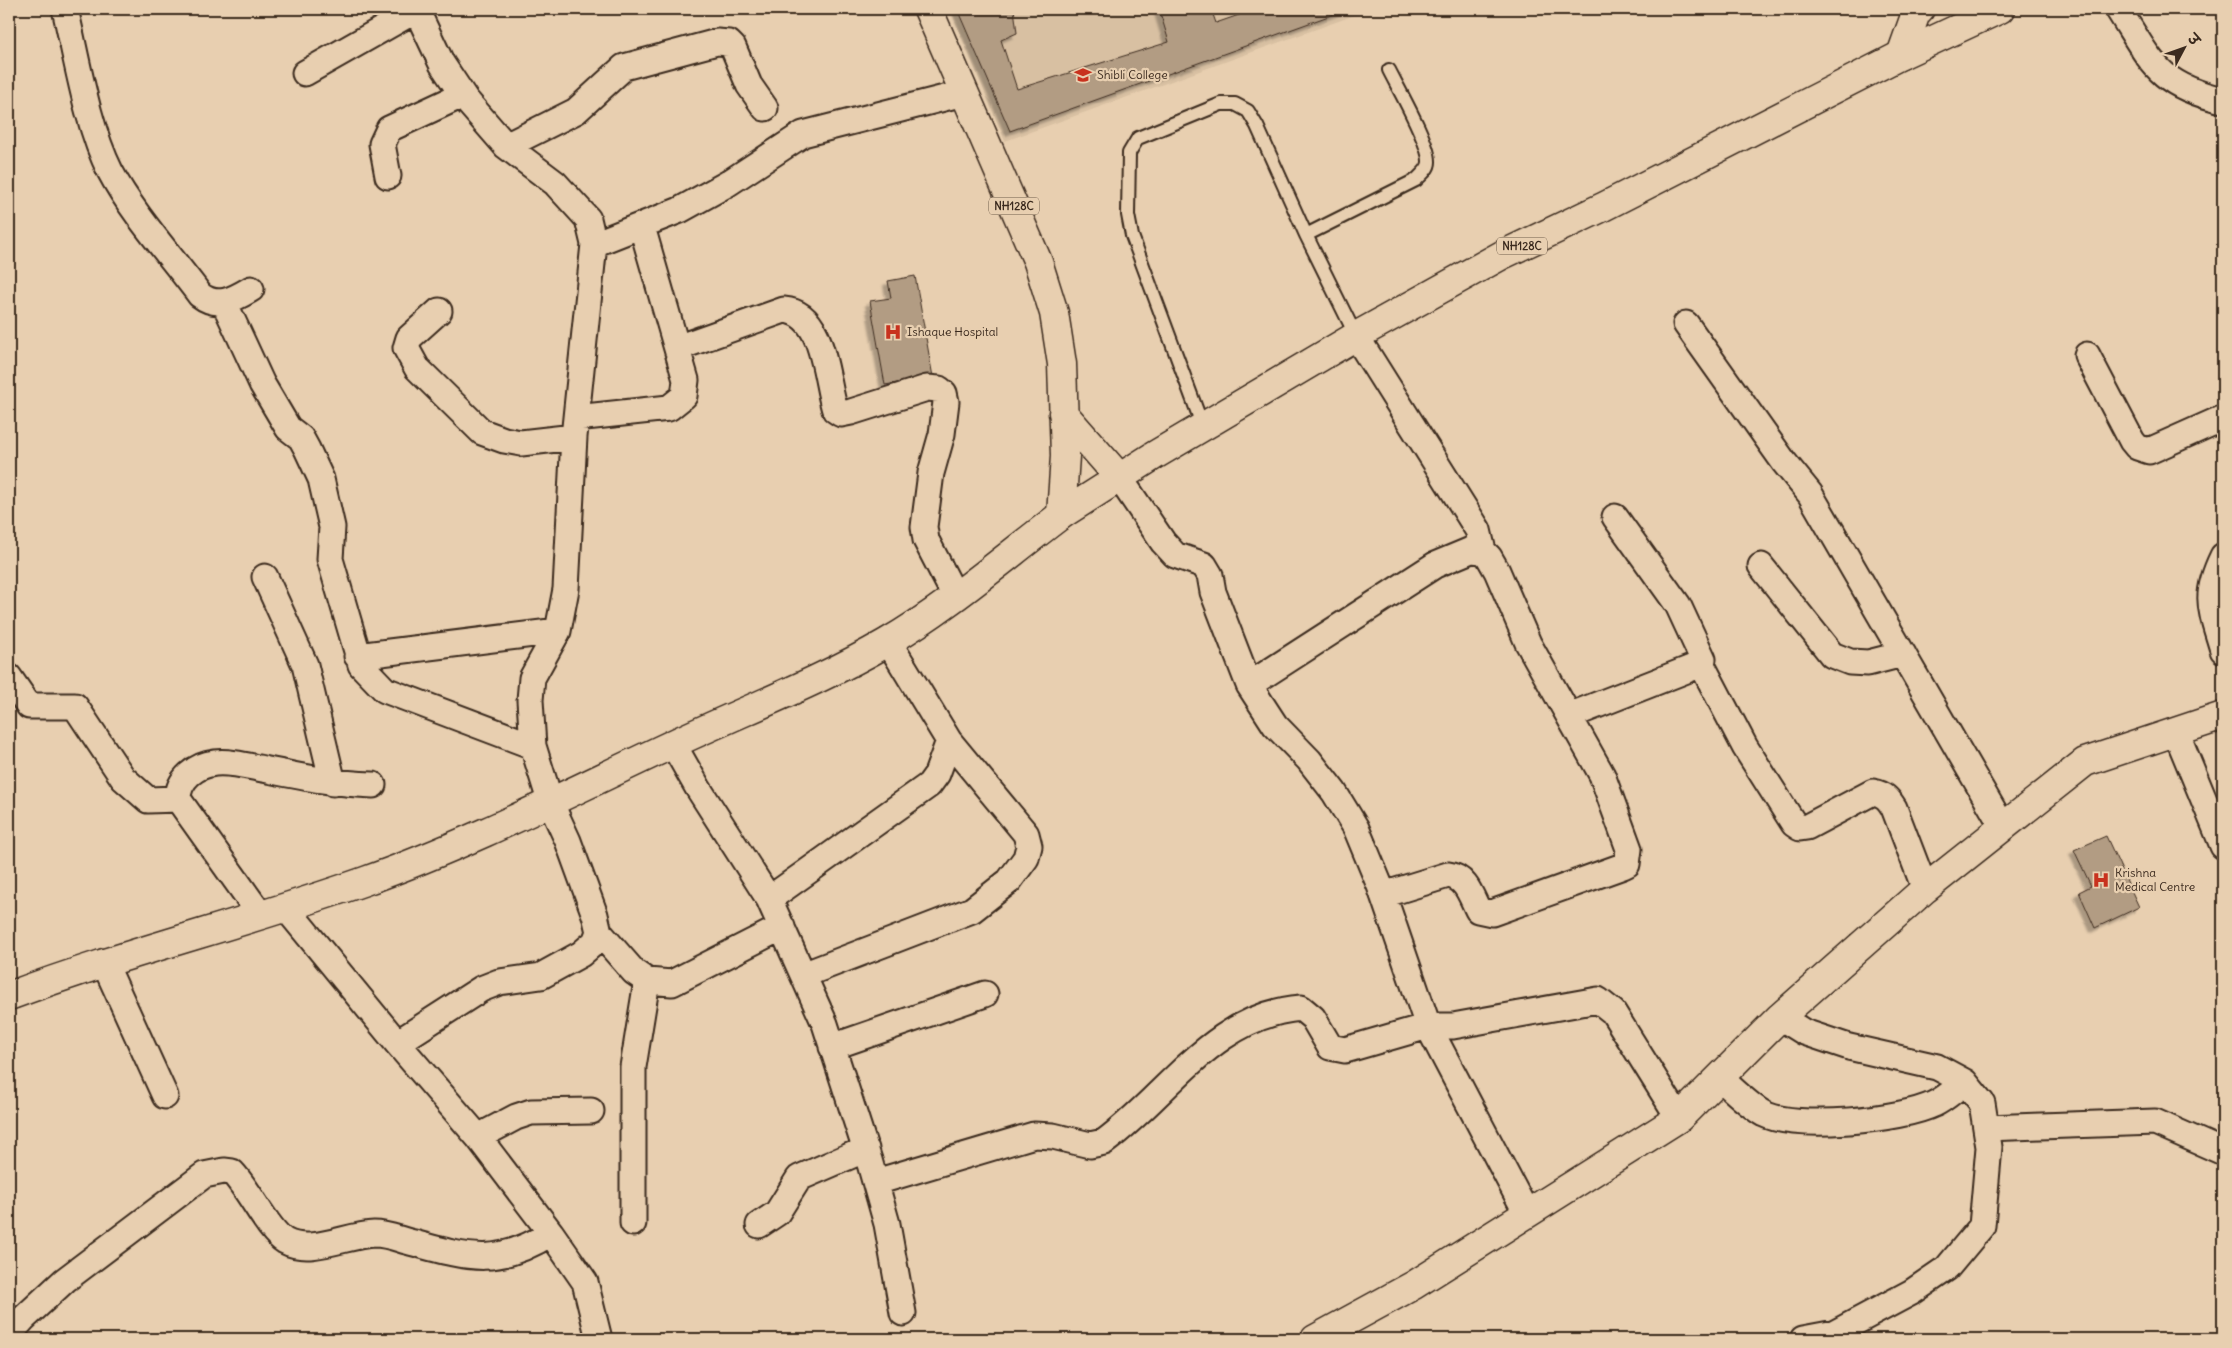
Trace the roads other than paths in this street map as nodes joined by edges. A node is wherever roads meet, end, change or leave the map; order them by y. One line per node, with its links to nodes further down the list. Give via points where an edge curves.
1 (65, 9): 20 (street, via 93,124 110,171 200,295 208,300)
2 (416, 9): 9 (street); 11 (street, via 442,64)
3 (928, 9): 10 (main road, NH128C)
4 (2000, 9): 7 (main road, NH128C)
5 (2118, 9): 12 (street, via 2164,76 2180,86)
6 (1917, 10): 7 (main road)
7 (1901, 55): 23 (main road, NH128C, via 1502,255)
8 (1389, 70): 17 (lane, via 1426,147 1429,162 1424,172 1416,180)
9 (305, 73)
10 (964, 93): 16 (street, via 803,134 727,184); 26 (main road, NH128C, via 1038,262 1054,313 1062,364)
11 (462, 95): 14 (street); 15 (street, via 389,129 382,144)
12 (2223, 100)
13 (765, 108): 14 (street, via 749,85 733,47 729,43 717,42 624,67 576,111)
14 (506, 146): 18 (street, via 555,183 588,219)
15 (388, 176)
16 (642, 227): 18 (street); 24 (street)
17 (1306, 235): 23 (lane); 29 (lane, via 1258,126 1248,111 1235,104 1221,104 1138,138 1132,145 1128,215 1132,236)
18 (594, 244): 28 (street)
19 (251, 289): 20 (street)
20 (224, 302): 42 (street, via 262,384 288,428 307,449 321,479 332,527 330,558)
21 (439, 311): 28 (street, via 410,338 406,348 417,368 482,432 521,443)
22 (1686, 324): 41 (street, via 1810,494)
23 (1356, 336): 29 (main road, NH128C); 33 (street, via 1478,530)
24 (677, 348): 28 (street, via 686,386 684,396 669,408); 37 (street, via 784,310 793,311 808,321 816,335 835,410 842,414 927,388 939,388 946,402 924,527 926,540)
25 (2088, 354): 27 (street, via 2137,447 2149,450 2162,446)
26 (1063, 413): 30 (main road); 31 (main road, NH128C)
27 (2223, 418)
28 (575, 427): 38 (street, via 566,589)
29 (1203, 427): 30 (main road, NH128C)
30 (1119, 477): 31 (main road, NH128C); 45 (street, via 1175,556 1204,564)
31 (1062, 515): 37 (main road)
32 (1615, 517): 43 (street, via 1678,605 1701,650)
33 (1483, 551): 45 (street, via 1470,550 1435,564); 46 (street, via 1497,570 1528,644)
34 (2223, 556): 40 (street, via 2209,602)
35 (1760, 566): 41 (street, via 1832,655 1850,662 1868,663)
36 (265, 577): 52 (street, via 305,665)
37 (955, 596): 39 (main road)
38 (558, 631): 42 (street); 51 (street, via 532,678)
39 (888, 642): 49 (street); 50 (main road, via 826,675)
40 (2223, 650)
41 (1903, 654): 56 (street)
42 (358, 656): 51 (street, via 361,665 385,690)
43 (1701, 663): 46 (street); 58 (street, via 1745,747 1794,824 1800,828 1807,827 1873,792 1882,794 1894,808)
44 (9, 677): 54 (street, via 29,706 75,706 123,778 148,800)
45 (1249, 685): 59 (street, via 1275,725 1334,792 1356,828)
46 (1569, 716): 59 (street, via 1602,775 1629,849 1627,864 1492,913 1478,910 1459,877 1448,875)
47 (2223, 716): 48 (main road)
48 (2176, 732): 56 (main road, via 2085,762); 57 (street)
49 (949, 741): 60 (street, via 937,774 929,785); 66 (street, via 1026,834 1029,846 1026,858 1009,881 972,910)
50 (673, 744): 55 (main road); 60 (street)
51 (532, 746): 55 (street)
52 (333, 783): 53 (street); 54 (street, via 227,762 215,763 190,774 180,784)
53 (373, 785)
54 (178, 799): 62 (street)
55 (550, 804): 61 (main road, via 429,858); 64 (street, via 568,841)
56 (2003, 827): 58 (main road)
57 (2223, 846)
58 (1925, 889): 70 (main road)
59 (1383, 895): 71 (street)
60 (769, 899): 63 (street)
61 (286, 908): 62 (main road); 72 (street)
62 (260, 914): 65 (main road)
63 (782, 927): 66 (street); 67 (street, via 672,983)
64 (599, 932): 67 (street, via 634,972); 72 (street, via 595,942 581,954 541,976 499,982 481,989)
65 (104, 962): 69 (main road); 76 (street)
66 (803, 975): 73 (street)
67 (647, 981): 85 (street, via 633,1067)
68 (985, 994): 73 (street)
69 (9, 996)
70 (1780, 1017): 74 (main road); 75 (street, via 1804,1032 1849,1047 1937,1068)
71 (1428, 1026): 78 (street, via 1453,1026 1598,1000 1613,1012); 83 (street, via 1345,1050 1330,1047 1307,1012 1301,1008 1288,1009 1233,1029 1104,1142 1090,1144 1034,1135); 84 (street)
72 (397, 1043): 80 (street)
73 (832, 1047): 81 (street)
74 (1720, 1078): 75 (street, via 1765,1114 1794,1122 1818,1123 1904,1114 1936,1104); 78 (main road)
75 (1964, 1082): 79 (street, via 1982,1103)
76 (166, 1096)
77 (591, 1111): 80 (street, via 531,1112)
78 (1679, 1118): 84 (main road)
79 (1986, 1128): 82 (street, via 2155,1122); 90 (street, via 1989,1147 1982,1226 1947,1268)
80 (478, 1137): 87 (street)
81 (866, 1149): 83 (street); 86 (street, via 799,1178 777,1214)
82 (2223, 1152)
83 (876, 1182): 88 (street)
84 (1527, 1214): 92 (main road, via 1414,1285)
85 (633, 1223)
86 (759, 1225)
87 (551, 1233): 89 (street, via 520,1251 487,1257 452,1254 388,1235 372,1234 305,1246 293,1244 283,1240 273,1229 232,1172 213,1172 204,1175 65,1280); 91 (street, via 585,1282)
88 (903, 1313)
89 (9, 1335)
90 (1837, 1336): 93 (street)
91 (600, 1339)
92 (1315, 1339)
93 (1803, 1339)

